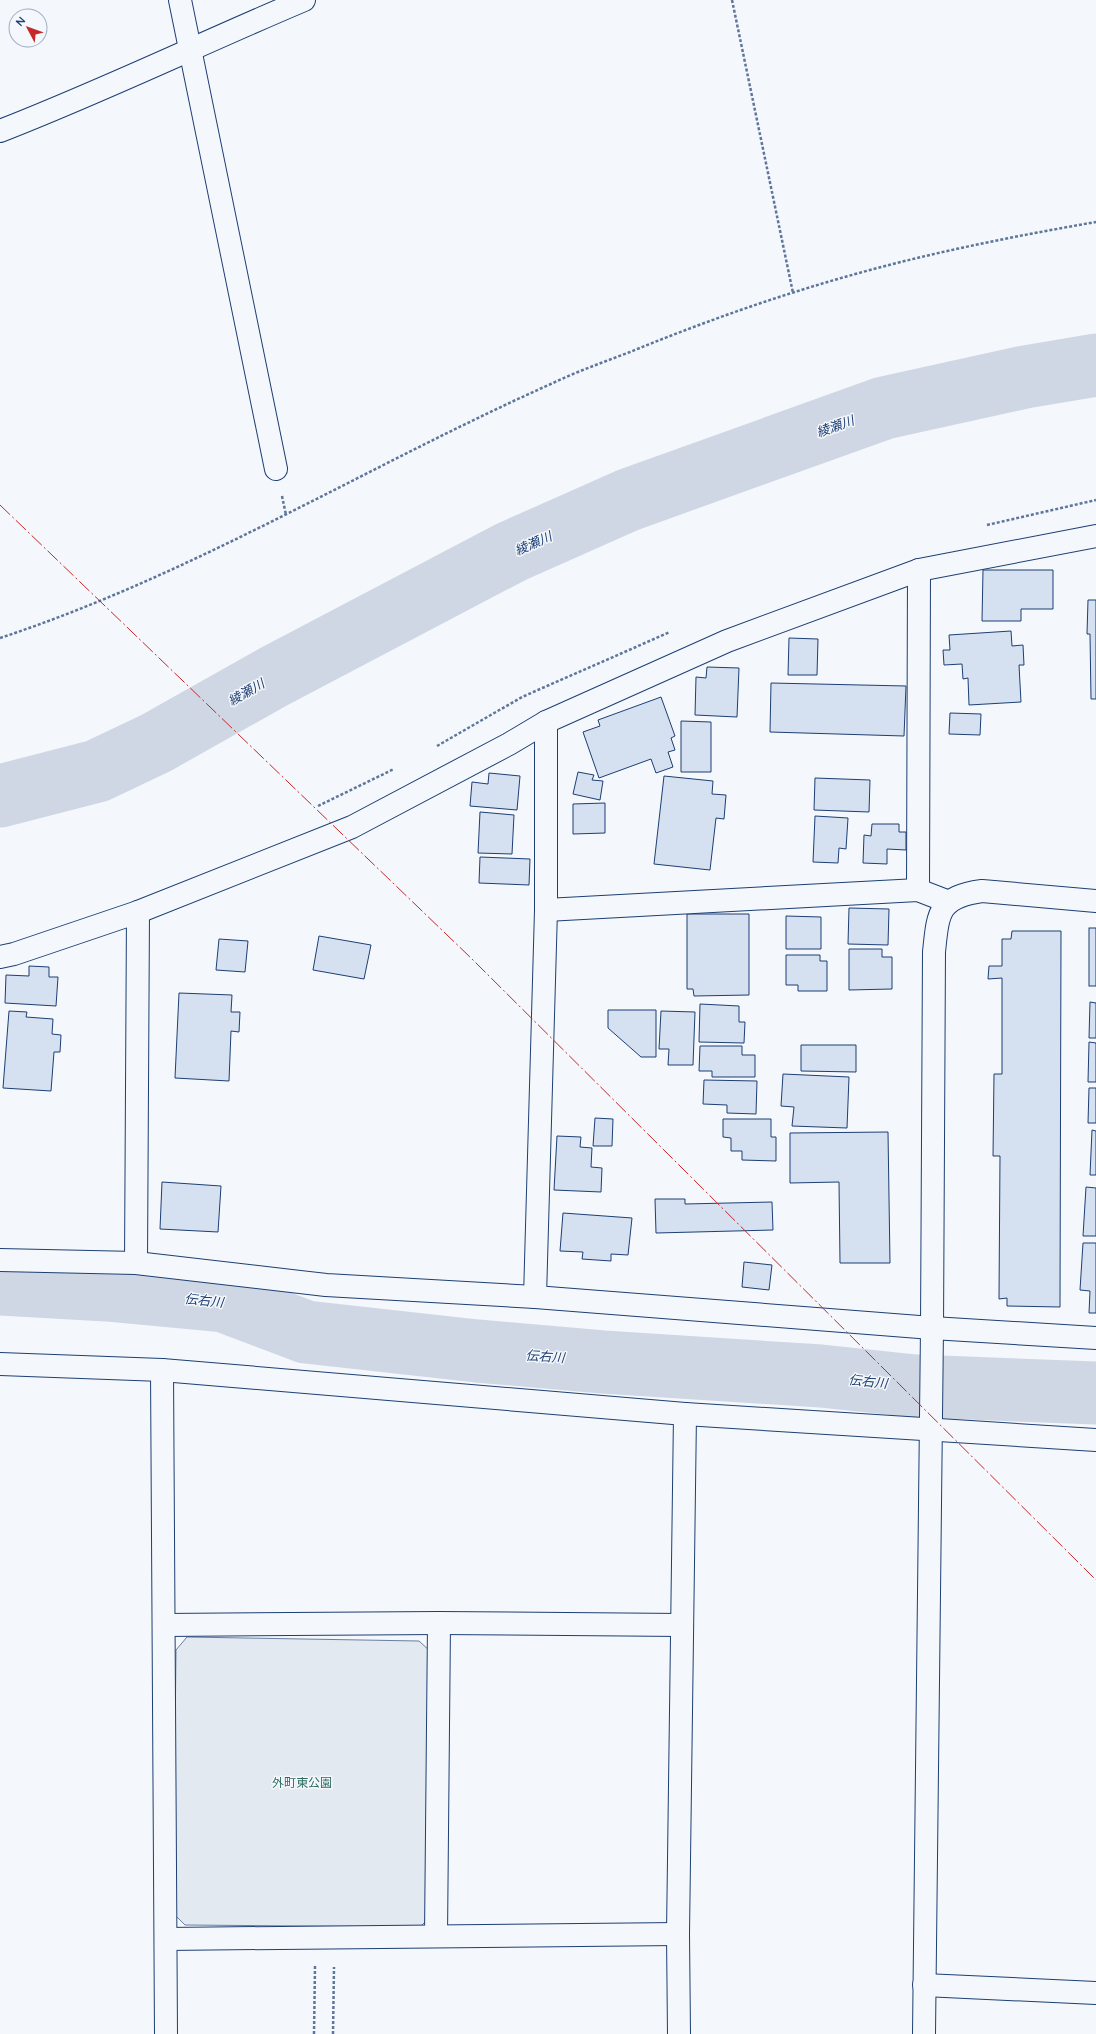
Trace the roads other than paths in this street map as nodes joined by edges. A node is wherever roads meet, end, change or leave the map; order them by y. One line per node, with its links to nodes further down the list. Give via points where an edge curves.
1 (180, 0): 3 (street)
2 (304, 0): 3 (street)
3 (190, 48): 4 (street, via 64,106); 5 (street)
4 (0, 131)
5 (276, 469)
6 (1096, 536): 7 (street)
7 (919, 570): 8 (street, via 727,641); 9 (street)
8 (546, 722): 12 (street); 13 (street, via 352,827)
9 (918, 890): 11 (street); 12 (street)
10 (1096, 901): 11 (street, via 982,890 964,893)
11 (949, 902): 18 (street, via 937,918 934,952)
12 (546, 910): 17 (street)
13 (138, 912): 14 (street); 16 (street)
14 (0, 957)
15 (0, 1260): 16 (street)
16 (136, 1263): 17 (street, via 326,1285)
17 (535, 1297): 18 (street)
18 (932, 1328): 19 (street); 23 (street)
19 (1096, 1338)
20 (0, 1364): 21 (street)
21 (162, 1370): 22 (street); 26 (street)
22 (685, 1414): 23 (street); 27 (street)
23 (930, 1422): 24 (street); 31 (street)
24 (1096, 1440)
25 (439, 1623): 26 (street); 27 (street); 29 (street)
26 (164, 1625): 30 (street)
27 (682, 1625): 28 (street)
28 (678, 1934): 29 (street); 34 (street)
29 (436, 1936): 30 (street)
30 (166, 1939): 33 (street)
31 (924, 1985): 32 (street); 35 (street)
32 (1096, 1993)
33 (166, 2034)
34 (679, 2034)
35 (924, 2034)

